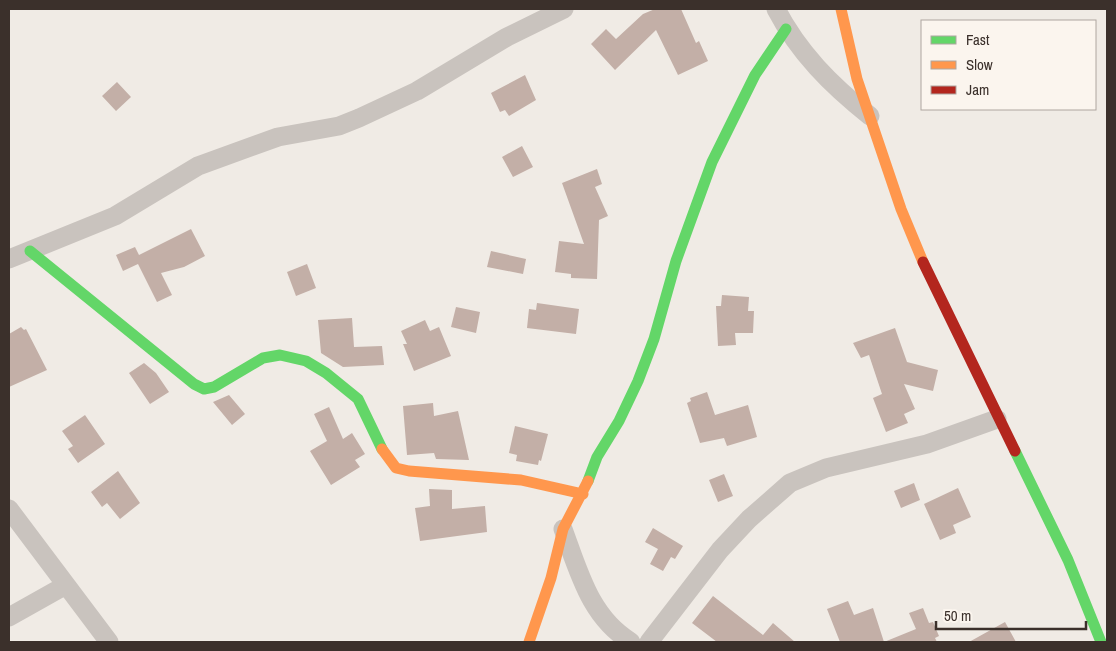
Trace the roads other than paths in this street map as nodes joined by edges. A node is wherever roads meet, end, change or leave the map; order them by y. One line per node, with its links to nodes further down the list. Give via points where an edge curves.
1 (564, 9): 6 (street, via 507,37 417,91 359,118 339,126 278,137 198,166 115,216)
2 (776, 9): 4 (street)
3 (842, 9): 5 (street, via 855,71)
4 (786, 29): 5 (street, via 819,72); 9 (street, via 755,75 712,162 638,381 597,457)
5 (870, 116): 8 (street, via 927,272)
6 (30, 251): 7 (street); 9 (street, via 204,389 214,387 263,358 294,356 326,373 358,399 386,457 396,468 500,478 555,486)
7 (9, 260)
8 (997, 420): 17 (street, via 928,444 826,468 790,483 720,550); 18 (street, via 1068,560)
9 (583, 494): 11 (street)
10 (9, 509): 12 (street)
11 (563, 529): 15 (street, via 551,578); 16 (street, via 585,587 603,620)
12 (66, 585): 13 (street); 14 (street)
13 (9, 617)
14 (109, 642)
15 (529, 642)
16 (631, 642)
17 (649, 642)
18 (1102, 642)

